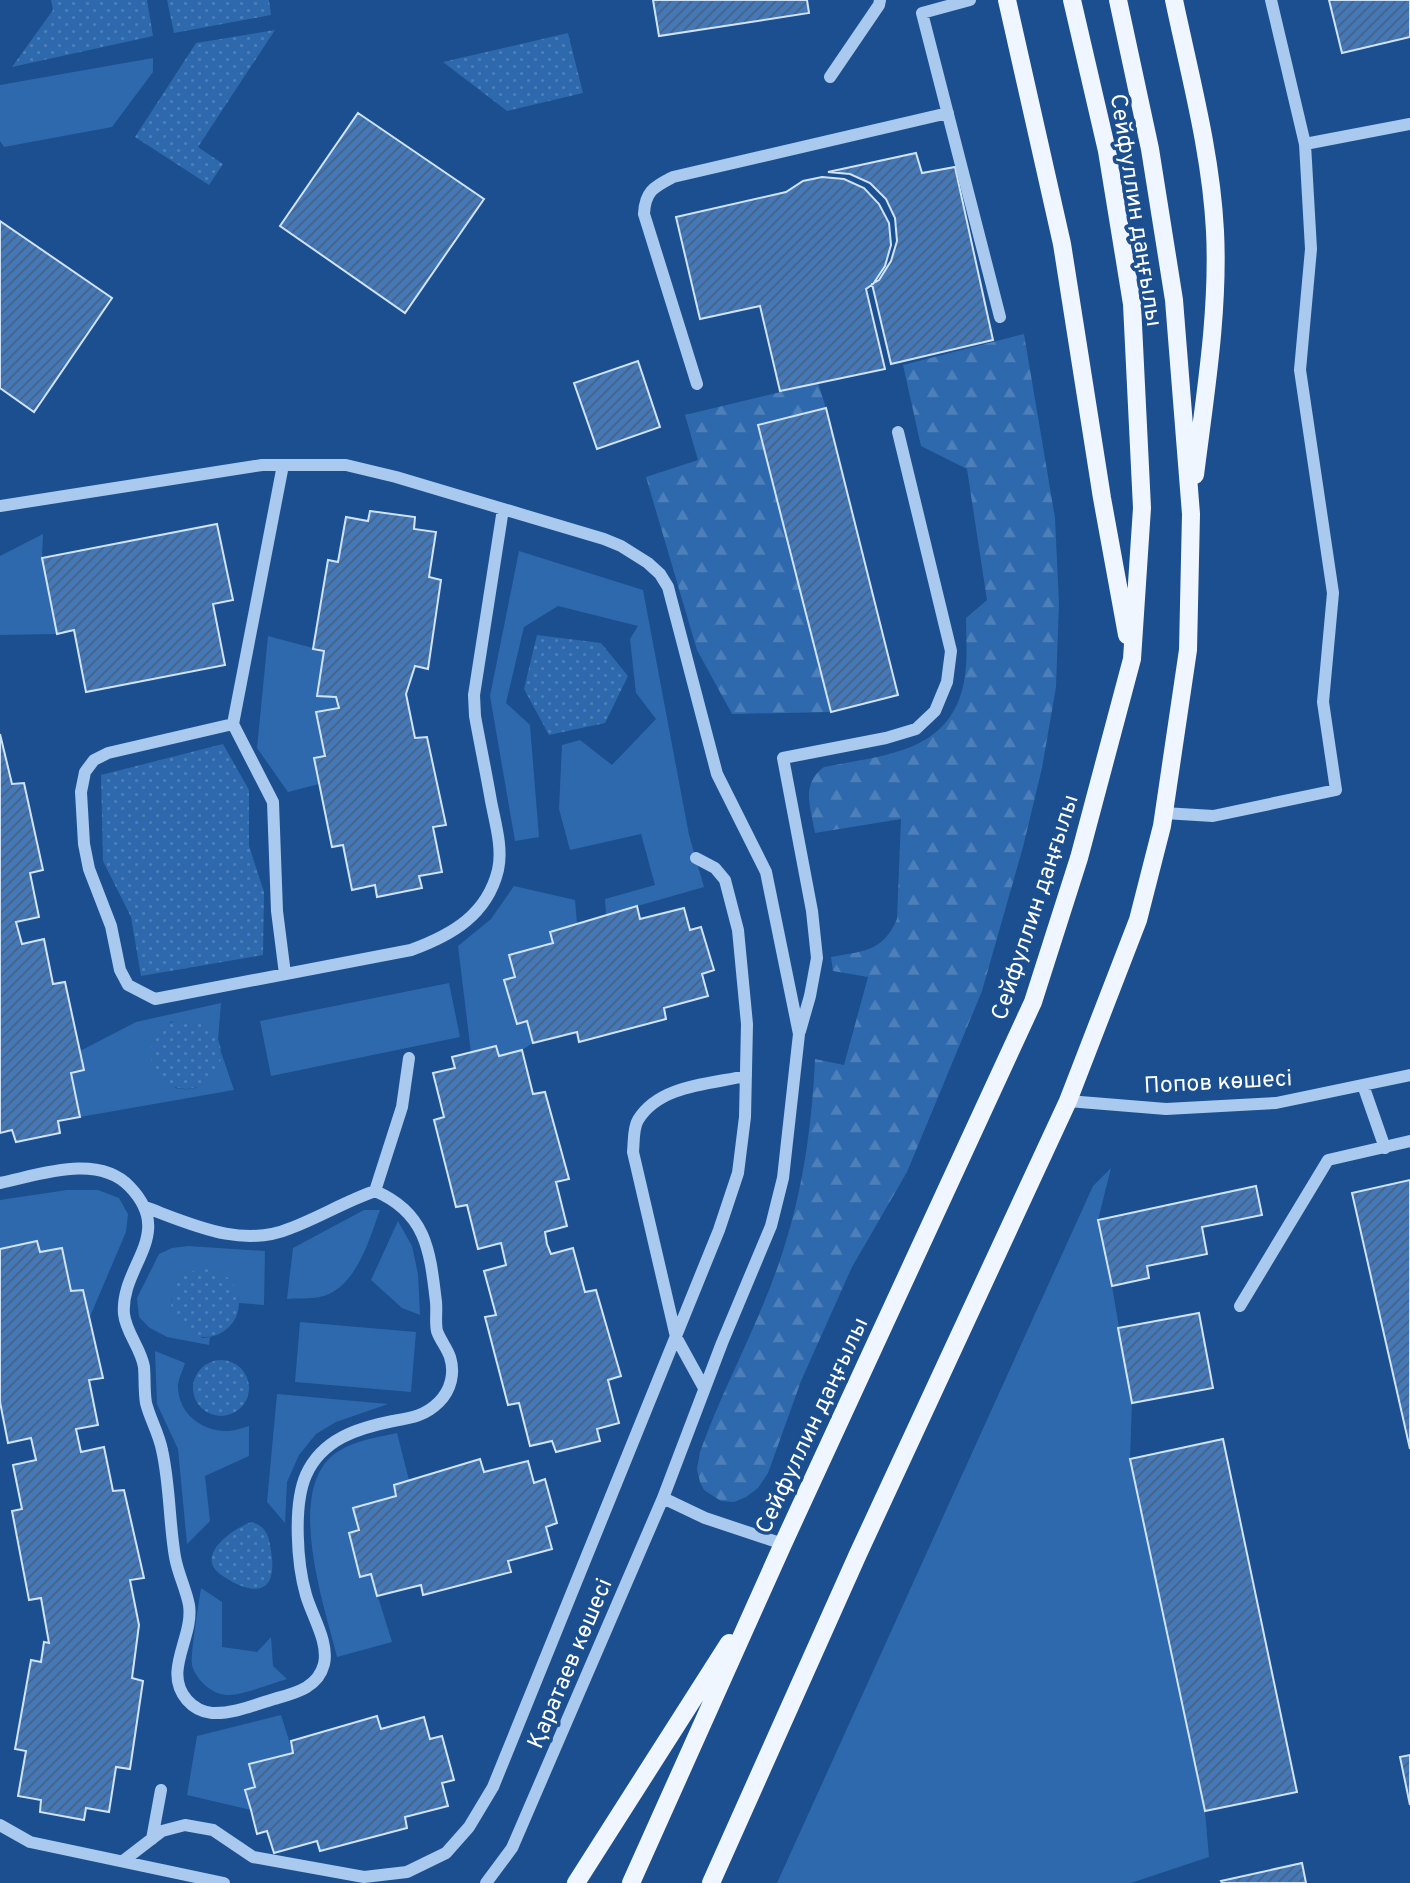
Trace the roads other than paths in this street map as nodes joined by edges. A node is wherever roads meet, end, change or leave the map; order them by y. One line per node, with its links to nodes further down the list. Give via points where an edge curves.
1 (880, 0): 8 (street)
2 (970, 0): 9 (street, via 922,13)
3 (1007, 0): 19 (main road, via 1062,244)
4 (1072, 0): 19 (main road, Сейфуллин даңғылы, via 1107,151 1132,304 1142,508)
5 (1118, 0): 18 (main road, Сейфуллин даңғылы, via 1150,149 1174,300)
6 (1174, 0): 18 (main road, via 1205,142 1215,231 1213,324)
7 (1271, 0): 11 (street)
8 (830, 77)
9 (948, 113): 12 (street); 13 (street, via 673,177 655,187 645,200 644,214)
10 (1410, 124): 11 (street)
11 (1305, 145): 21 (street, via 1311,249 1300,370 1333,593 1323,702 1336,790 1213,816)
12 (1000, 317)
13 (697, 384)
14 (898, 432): 24 (street, via 951,651 947,682 935,711 916,729 783,758 817,958)
15 (283, 464): 16 (street); 17 (street, via 346,465); 20 (street)
16 (0, 506)
17 (503, 509): 23 (street, via 474,695 499,845 498,869 488,894 468,921 443,938 411,950); 24 (street, via 621,546 660,574 717,774 766,872)
18 (1191, 514): 21 (main road, Сейфуллин даңғылы, via 1188,650)
19 (1132, 659): 39 (main road, Сейфуллин даңғылы, via 1079,858 1033,1002)
20 (233, 723): 23 (street, via 273,802 277,911); 23 (street, via 94,760 85,772 81,792 89,869 128,985 155,999)
21 (1164, 813): 29 (main road, Сейфуллин даңғылы, via 1138,920)
22 (696, 858): 27 (street, via 715,868 725,880 738,930 747,1024)
23 (285, 974)
24 (799, 1034): 37 (street, Қаратаев көшесі, via 778,1203)
25 (409, 1058): 33 (street, via 402,1107)
26 (1410, 1075): 28 (street, Попов көшесі)
27 (746, 1076): 36 (street, via 738,1173); 36 (street, via 678,1090 651,1104 636,1122 632,1152)
28 (1363, 1085): 29 (street, Попов көшесі, via 1276,1103 1166,1109); 31 (street)
29 (1068, 1101): 49 (main road, Сейфуллин даңғылы, via 852,1566)
30 (1410, 1141): 31 (street)
31 (1385, 1148): 35 (street, via 1328,1160)
32 (0, 1183): 34 (street, via 74,1169 94,1170 130,1186)
33 (375, 1191): 34 (street, via 289,1230 260,1236 204,1229); 34 (street, via 408,1210 427,1245 437,1330 451,1359 452,1382 440,1402 421,1416 368,1426 340,1437 320,1453 306,1474 299,1498 300,1565 324,1662 318,1677 305,1689 227,1713 193,1707 181,1693 176,1674 189,1605 174,1554 162,1448 147,1407 144,1366 124,1315 126,1295 149,1232)
34 (145, 1208)
35 (1241, 1306)
36 (676, 1337): 37 (street); 43 (street, via 493,1787 469,1827 446,1853 407,1872 364,1877 253,1857 213,1830 185,1825)
37 (704, 1388): 38 (street, Қаратаев көшесі)
38 (663, 1498): 39 (street, via 705,1518); 46 (street, Қаратаев көшесі, via 512,1848)
39 (783, 1544): 40 (main road, Сейфуллин даңғылы)
40 (762, 1590): 47 (main road); 48 (main road, Сейфуллин даңғылы)
41 (162, 1790): 43 (street)
42 (0, 1825): 44 (street, via 30,1842)
43 (152, 1839): 44 (street)
44 (122, 1861): 45 (street)
45 (223, 1883)
46 (486, 1883)
47 (576, 1883)
48 (631, 1883)
49 (713, 1883)

